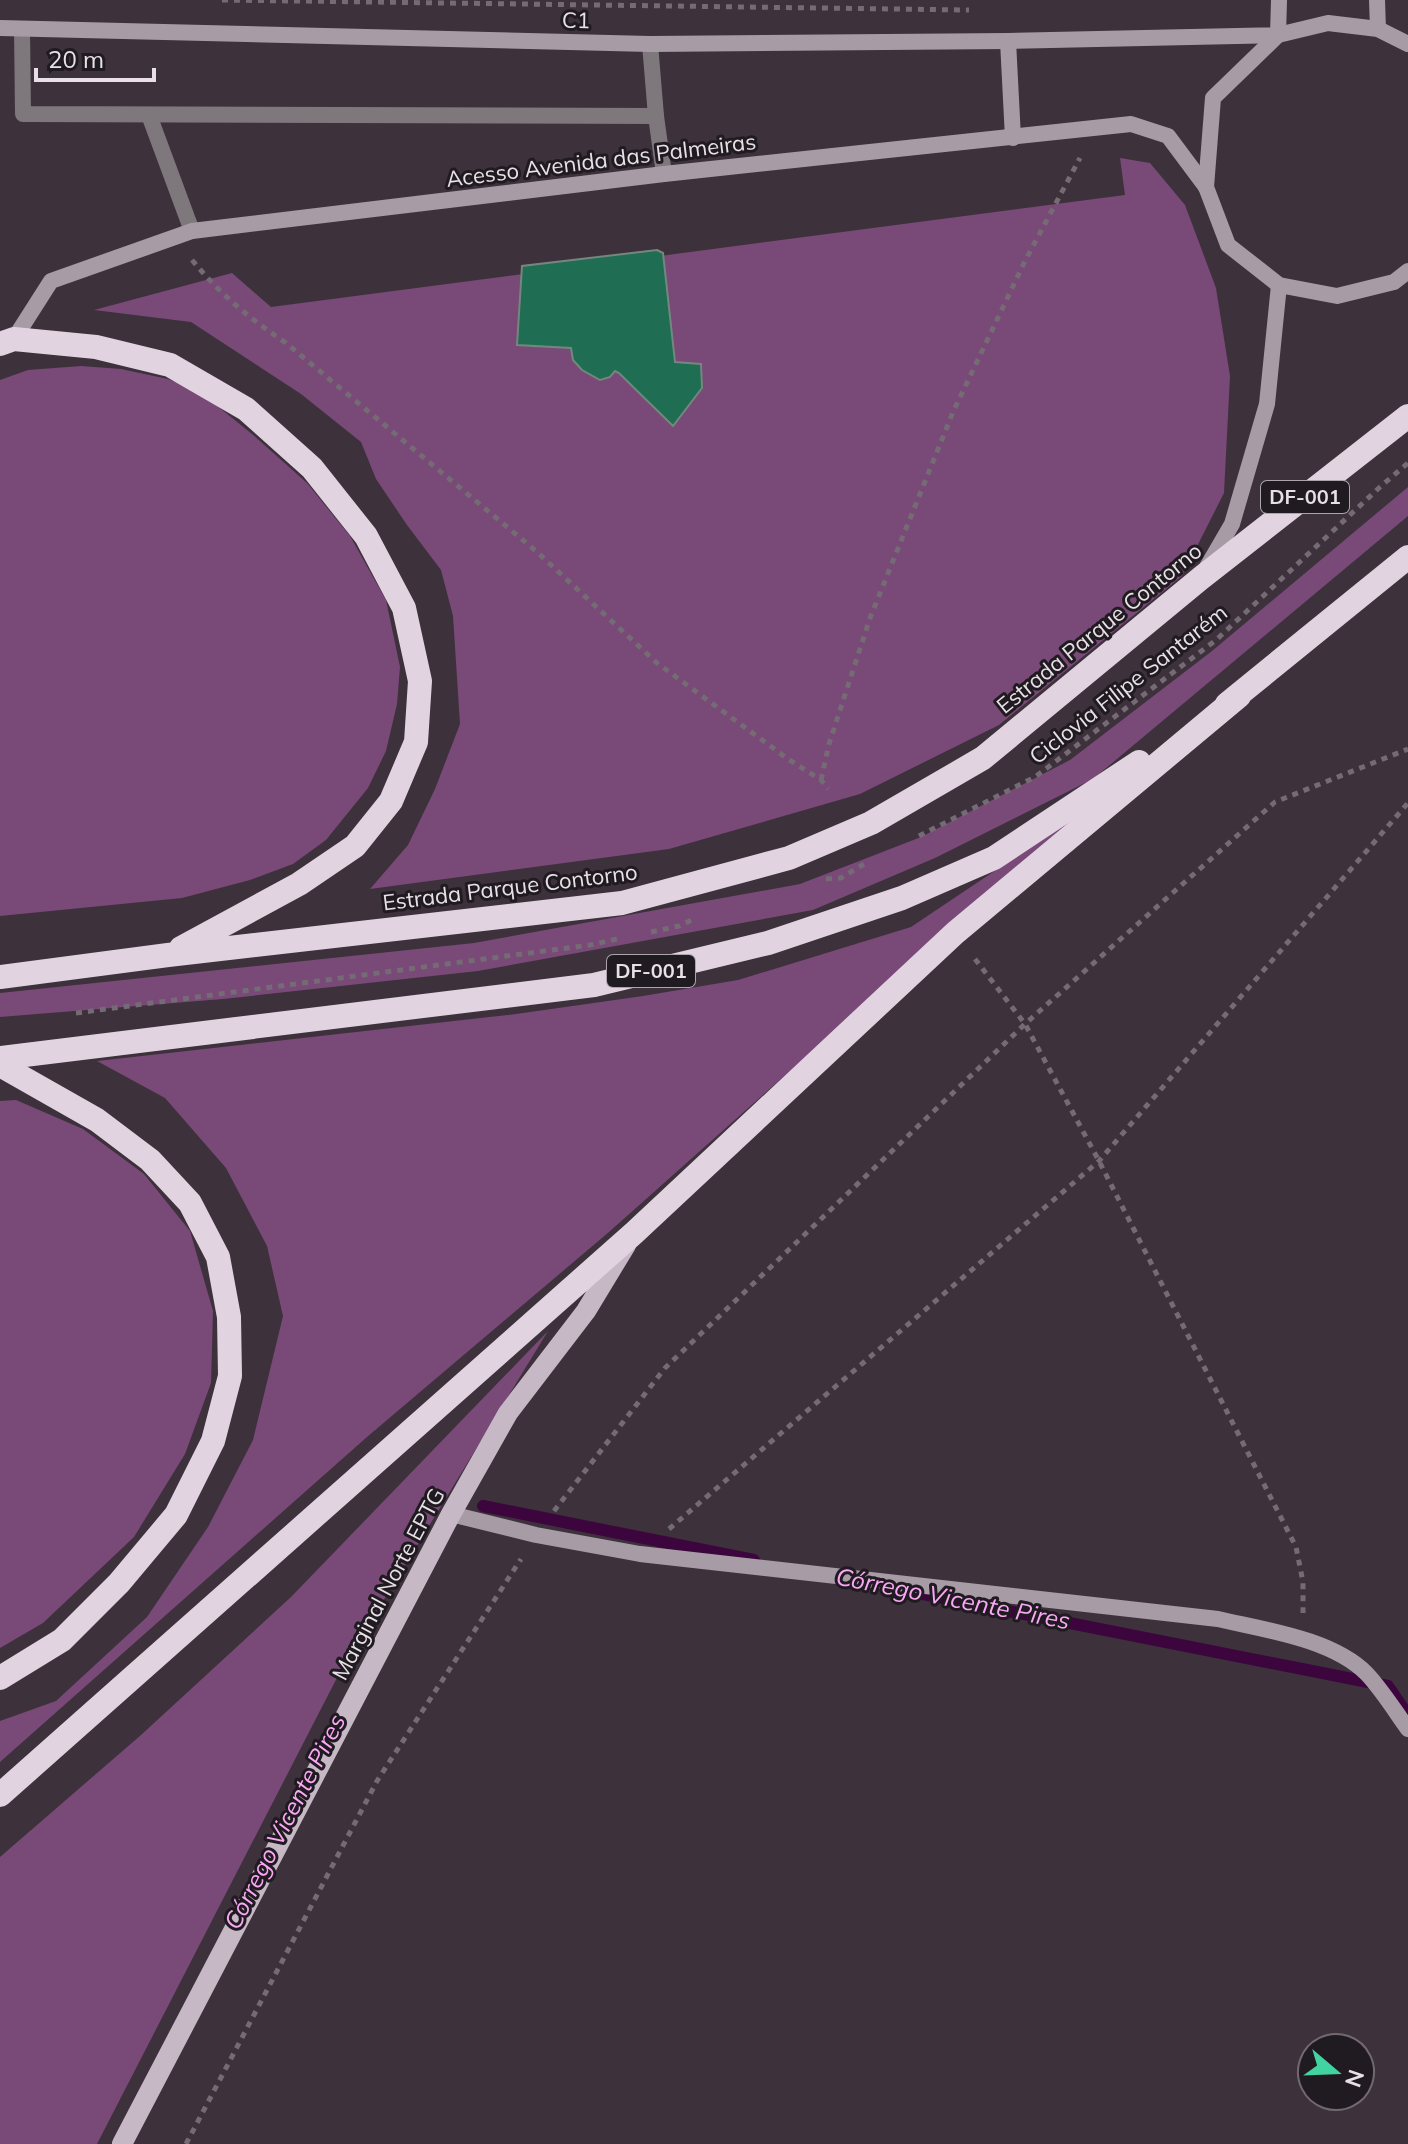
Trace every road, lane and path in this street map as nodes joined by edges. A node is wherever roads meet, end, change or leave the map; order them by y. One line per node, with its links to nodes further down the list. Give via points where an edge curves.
1 (222, 0): 4 (path)
2 (1279, 0): 8 (street)
3 (1377, 0): 7 (street)
4 (983, 10)
5 (0, 28): 6 (street, C1)
6 (22, 29): 10 (street, C1); 12 (lane, via 23,114)
7 (1378, 29): 8 (street, C1, via 1328,23); 11 (street, C1)
8 (1278, 35): 9 (street, C1); 17 (street, via 1213,98)
9 (1008, 41): 10 (street, C1); 15 (street)
10 (650, 44): 13 (lane)
11 (1408, 44)
12 (149, 115): 13 (lane); 18 (lane)
13 (656, 116): 16 (lane)
14 (1097, 127): 15 (street, Acesso Avenida das Palmeiras); 17 (street, Acesso Avenida das Palmeiras, via 1131,124 1168,136); 29 (path, via 953,412 870,618)
15 (1013, 138): 16 (street, Acesso Avenida das Palmeiras)
16 (664, 174): 18 (street, Acesso Avenida das Palmeiras)
17 (1206, 187): 21 (street, via 1228,245)
18 (192, 231): 19 (street, Acesso Avenida das Palmeiras)
19 (173, 238): 22 (street, Acesso Avenida das Palmeiras, via 51,281); 29 (path, via 229,301 524,541 657,663)
20 (1408, 271): 21 (street, via 1394,282 1337,296)
21 (1279, 285): 26 (street, via 1267,404 1232,524)
22 (7, 342): 34 (highway, via 96,347 170,365 246,409 312,468 366,536 404,608 420,681 416,742 391,801 355,846 299,884)
23 (1408, 416): 26 (highway, Estrada Parque Contorno / DF-001)
24 (1408, 463): 32 (path, Ciclovia Filipe Santarém, via 1216,640 1035,777)
25 (1408, 557): 27 (highway, DF-001)
26 (1201, 578): 34 (highway, Estrada Parque Contorno / DF-001, via 983,758 871,823 789,858 622,903)
27 (1239, 696): 33 (highway); 37 (highway, DF-001, via 994,858 902,898 768,943 594,985)
28 (1408, 749): 36 (path, via 1275,802)
29 (821, 780): 30 (path)
30 (828, 789)
31 (1408, 803): 39 (path)
32 (915, 838)
33 (955, 933): 36 (path); 40 (highway)
34 (168, 955): 35 (highway, Estrada Parque Contorno / DF-001)
35 (0, 977)
36 (1025, 1024): 39 (path); 42 (path, via 665,1368)
37 (0, 1058)
38 (0, 1065): 45 (highway, via 97,1120 150,1160 190,1203 218,1257 229,1317 230,1361 213,1441 176,1515 62,1640)
39 (1099, 1161): 43 (path); 44 (path, via 1296,1547 1303,1582)
40 (634, 1233): 41 (main road, Marginal Norte EPTG, via 586,1311 508,1413); 47 (highway)
41 (451, 1514): 42 (street); 48 (main road, Marginal Norte EPTG)
42 (536, 1535): 43 (street); 49 (path, via 377,1781)
43 (640, 1554): 44 (street, via 1218,1619)
44 (1303, 1638): 46 (street, via 1366,1673)
45 (0, 1678)
46 (1408, 1729)
47 (0, 1795)
48 (122, 2144)
49 (186, 2144)

